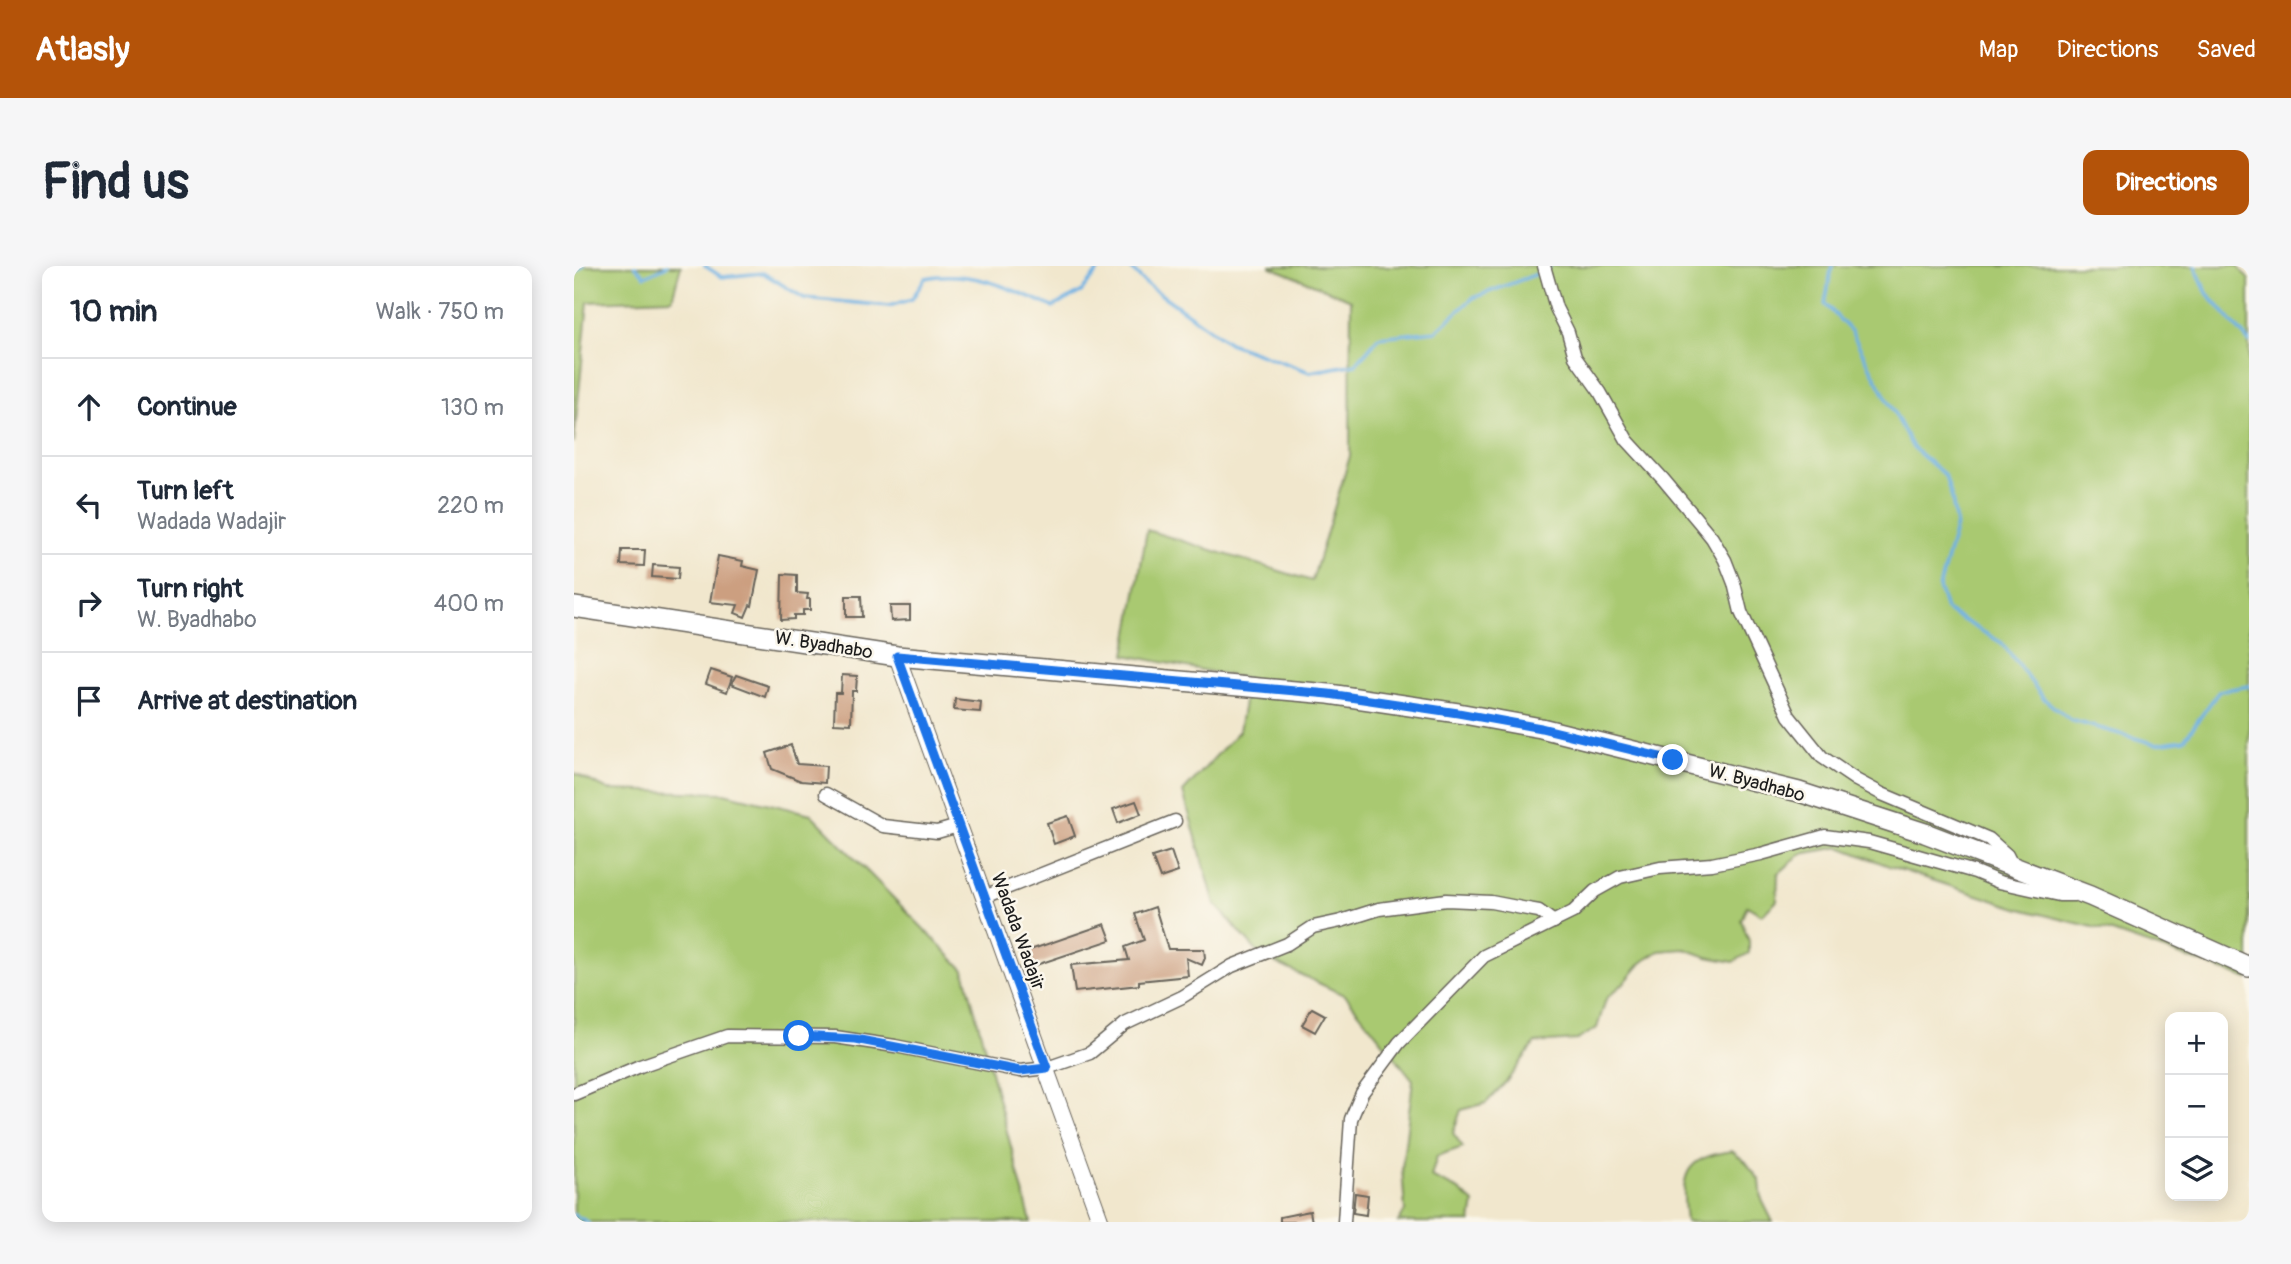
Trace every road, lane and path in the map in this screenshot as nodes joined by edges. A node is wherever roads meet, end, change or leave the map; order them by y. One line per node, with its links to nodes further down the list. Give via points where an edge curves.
1 (1544, 266): 7 (street, via 1579,364 1627,440 1713,538 1725,560 1741,612 1789,716 1822,757 1856,780 1989,839)
2 (574, 607): 3 (main road, W. Byadhabo)
3 (897, 656): 6 (street, Wadada Wadajir); 7 (main road, W. Byadhabo, via 1329,694 1541,728 1799,792)
4 (827, 794): 6 (street, via 883,826 937,832)
5 (1175, 821): 9 (street)
6 (958, 826): 9 (street, Wadada Wadajir)
7 (2012, 865): 8 (main road, W. Byadhabo)
8 (2090, 895): 10 (street, via 2059,895 1999,883 1869,842 1825,836 1712,864 1620,877); 11 (main road, W. Byadhabo)
9 (984, 897): 12 (street, Wadada Wadajir)
10 (1554, 922): 12 (street, via 1538,911 1446,900 1379,909 1313,927 1125,1024 1090,1053); 15 (street, via 1484,956 1399,1043 1362,1093 1351,1119)
11 (2249, 967)
12 (1047, 1068): 13 (street, via 1020,1071 835,1037 727,1036); 14 (street, Wadada Wadajir)
13 (574, 1094)
14 (1101, 1222)
15 (1344, 1222)

